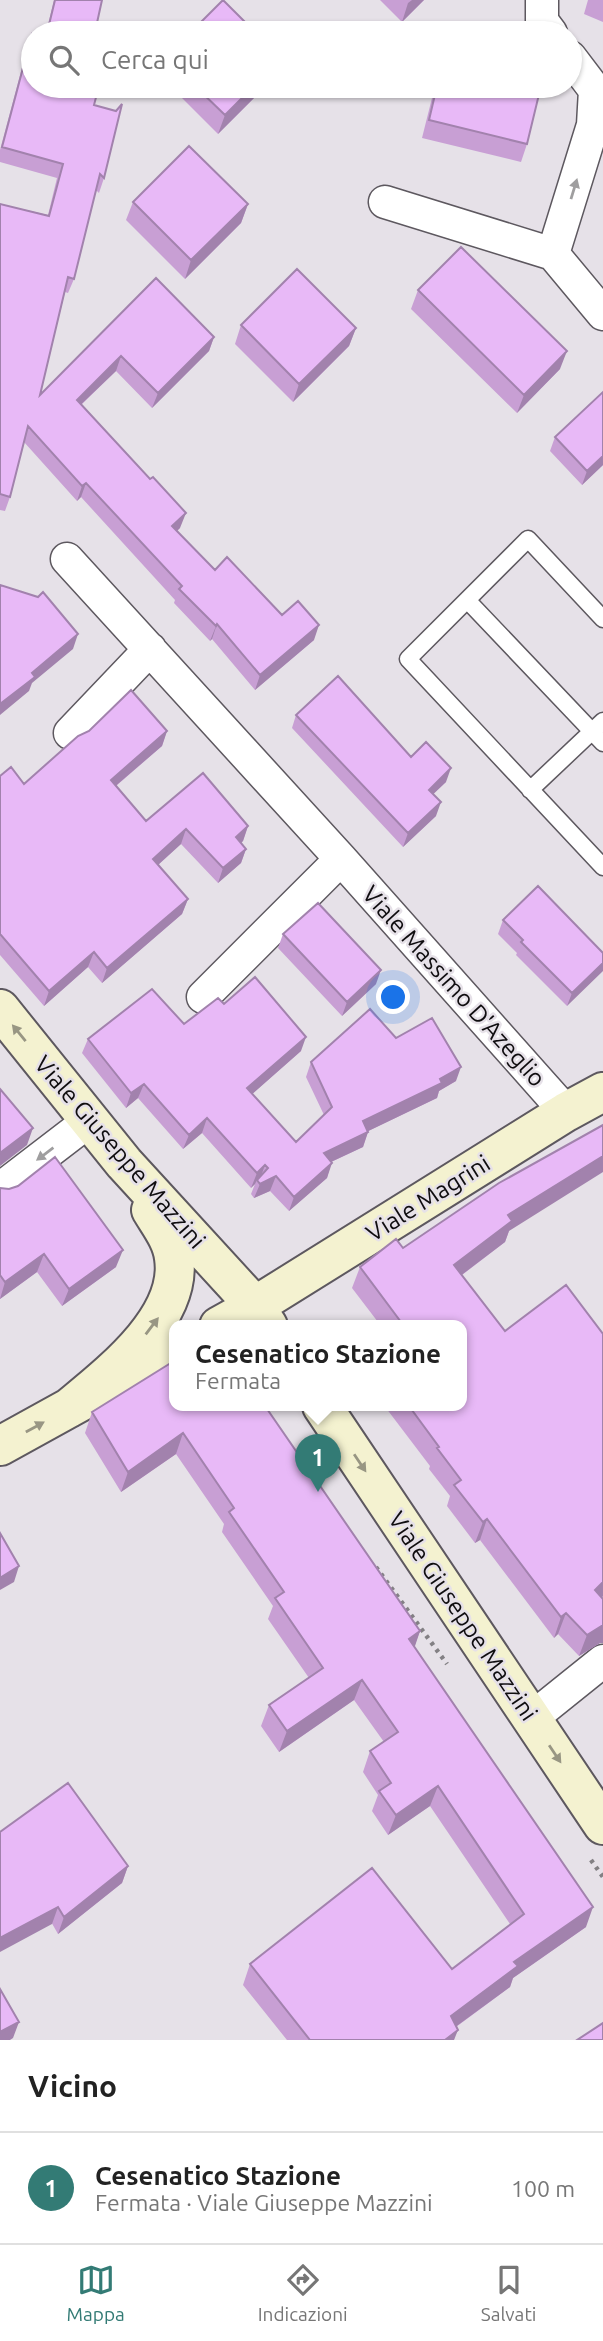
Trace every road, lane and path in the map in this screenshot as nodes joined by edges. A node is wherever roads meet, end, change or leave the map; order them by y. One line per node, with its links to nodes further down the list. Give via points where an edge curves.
1 (542, 0): 2 (street)
2 (542, 21)
3 (582, 73): 5 (street, one-way to 3, via 593,125 595,90)
4 (385, 202): 5 (street)
5 (553, 254): 6 (street)
6 (603, 314)
7 (66, 559): 10 (street, Viale Massimo D'Azeglio)
8 (467, 600): 9 (lane, via 528,539); 11 (lane); 13 (lane, via 408,659)
9 (603, 619)
10 (149, 649): 12 (street); 14 (street, Viale Massimo D'Azeglio)
11 (599, 732): 13 (lane)
12 (70, 733)
13 (530, 790): 15 (lane)
14 (341, 859): 16 (street); 19 (street, Viale Massimo D'Azeglio)
15 (603, 867)
16 (203, 997)
17 (0, 1009): 20 (street, Viale Giuseppe Mazzini, one-way to 17)
18 (603, 1093): 19 (street, Viale Magrini)
19 (566, 1112): 23 (street, Viale Magrini)
20 (90, 1120): 21 (street, Viale Giuseppe Mazzini); 22 (street, one-way to 22)
21 (124, 1163): 23 (street, Viale Giuseppe Mazzini); 26 (street, one-way to 21, via 118,1367 156,1322 175,1279 169,1239)
22 (0, 1189)
23 (262, 1316): 24 (street, Viale Magrini)
24 (245, 1320)
25 (169, 1353): 26 (street)
26 (69, 1408): 28 (street, one-way to 26)
27 (325, 1411): 32 (street, Viale Giuseppe Mazzini, one-way to 32)
28 (0, 1446)
29 (373, 1563): 31 (path)
30 (603, 1661): 32 (street)
31 (455, 1675)
32 (531, 1718): 33 (street, Viale Giuseppe Mazzini, one-way to 33)
33 (595, 1840): 34 (path)
34 (603, 1877)

